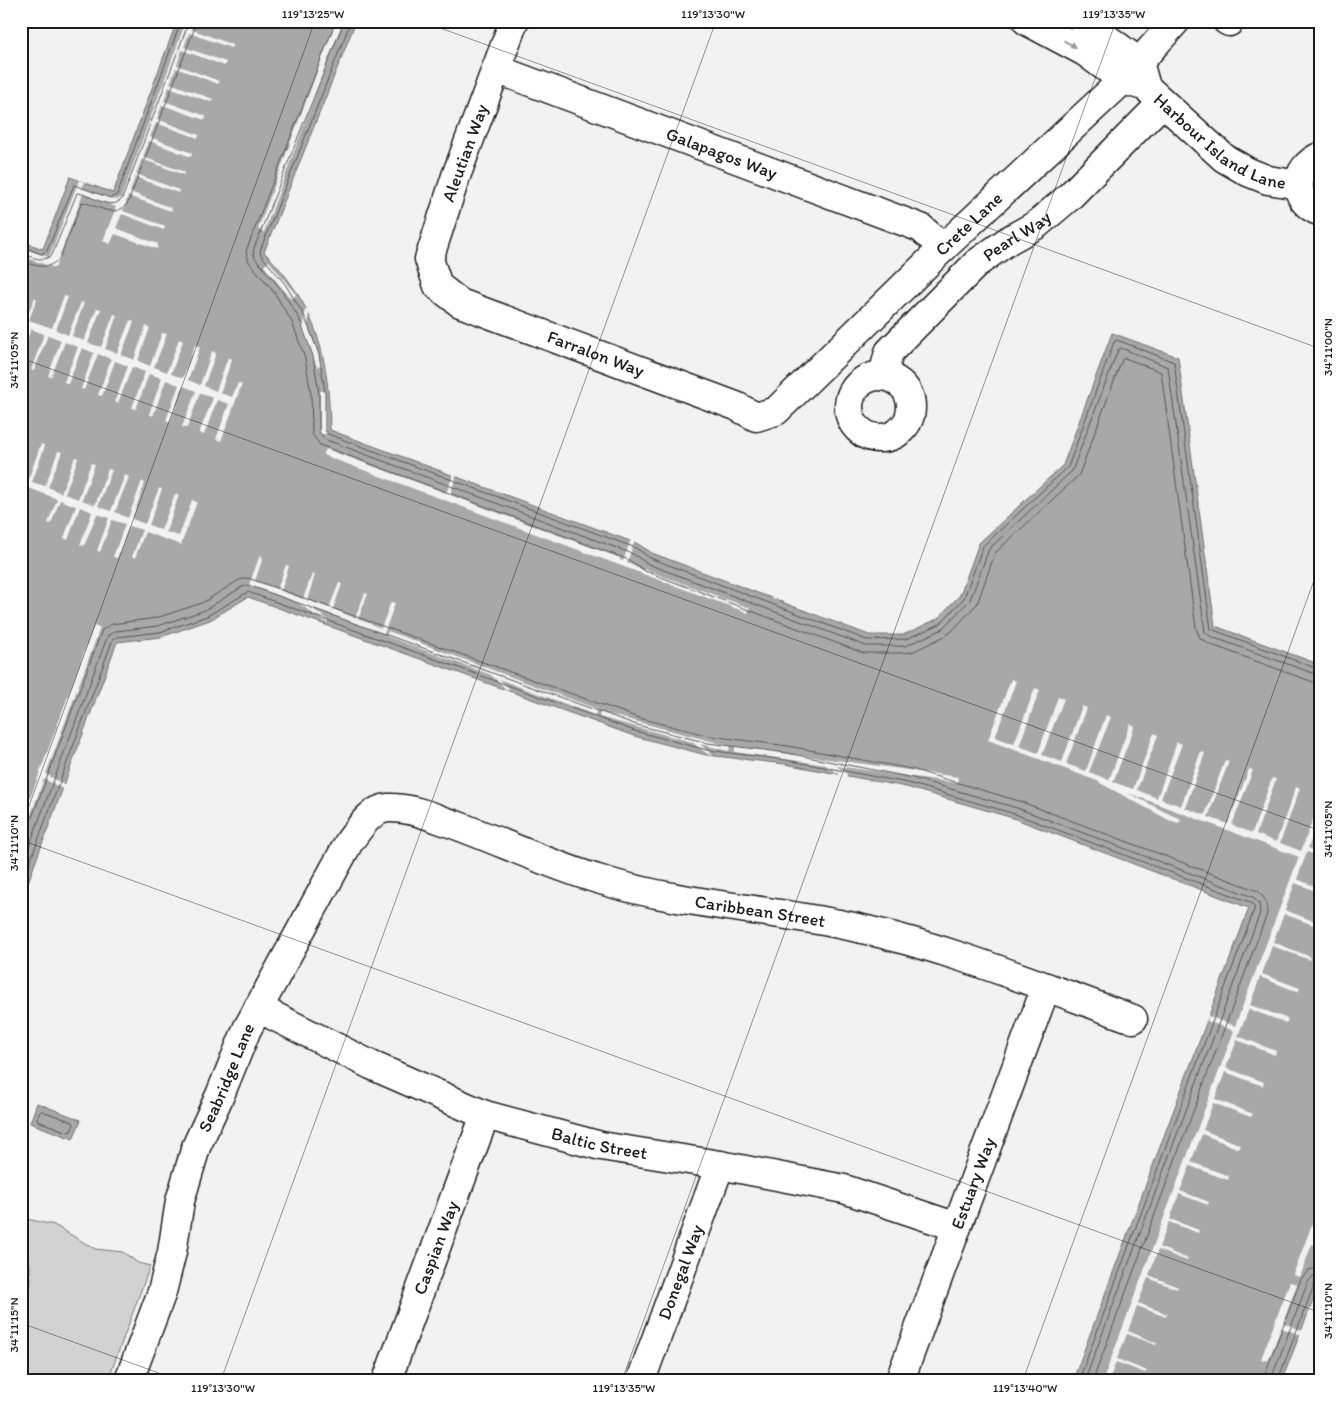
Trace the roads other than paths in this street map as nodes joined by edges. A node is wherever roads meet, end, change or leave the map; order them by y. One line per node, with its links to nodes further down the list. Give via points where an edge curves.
1 (514, 21): 5 (street, Aleutian Way)
2 (1027, 21): 6 (street, Harbour Island Lane, one-way to 6)
3 (1083, 21): 6 (street, Harbour Island Lane)
4 (1176, 21): 6 (street, Crete Lane)
5 (496, 69): 10 (street, Galapagos Way, via 921,228); 11 (street, Aleutian Way, via 429,259)
6 (1143, 83): 8 (street, Harbour Island Lane, via 1224,158 1268,180); 10 (street, Crete Lane); 12 (street, Pearl Way, via 1068,198 1036,225 977,263 889,352)
7 (1321, 156): 8 (street, via 1304,166)
8 (1298, 185): 9 (street, via 1305,202)
9 (1321, 212)
10 (943, 248): 13 (street, Crete Lane, via 776,411)
11 (438, 286): 13 (street, Farralon Way, via 460,303 736,406)
12 (883, 376)
13 (756, 417)
14 (387, 808): 15 (street, Caribbean Street, via 413,810 609,883 652,894 839,924 900,938); 16 (street, Seabridge Lane, via 369,816 349,842)
15 (1046, 987): 17 (street, Caribbean Street); 20 (street, Estuary Way)
16 (258, 1008): 18 (street, Baltic Street, via 372,1065); 21 (street, Seabridge Lane, via 196,1147 180,1201 162,1292)
17 (1133, 1019)
18 (485, 1115): 19 (street, Baltic Street, via 601,1146); 22 (street, Caspian Way)
19 (720, 1165): 20 (street, Baltic Street, via 844,1189); 23 (street, Donegal Way)
20 (957, 1227): 24 (street, Estuary Way)
21 (130, 1380)
22 (387, 1380)
23 (641, 1380)
24 (900, 1380)

